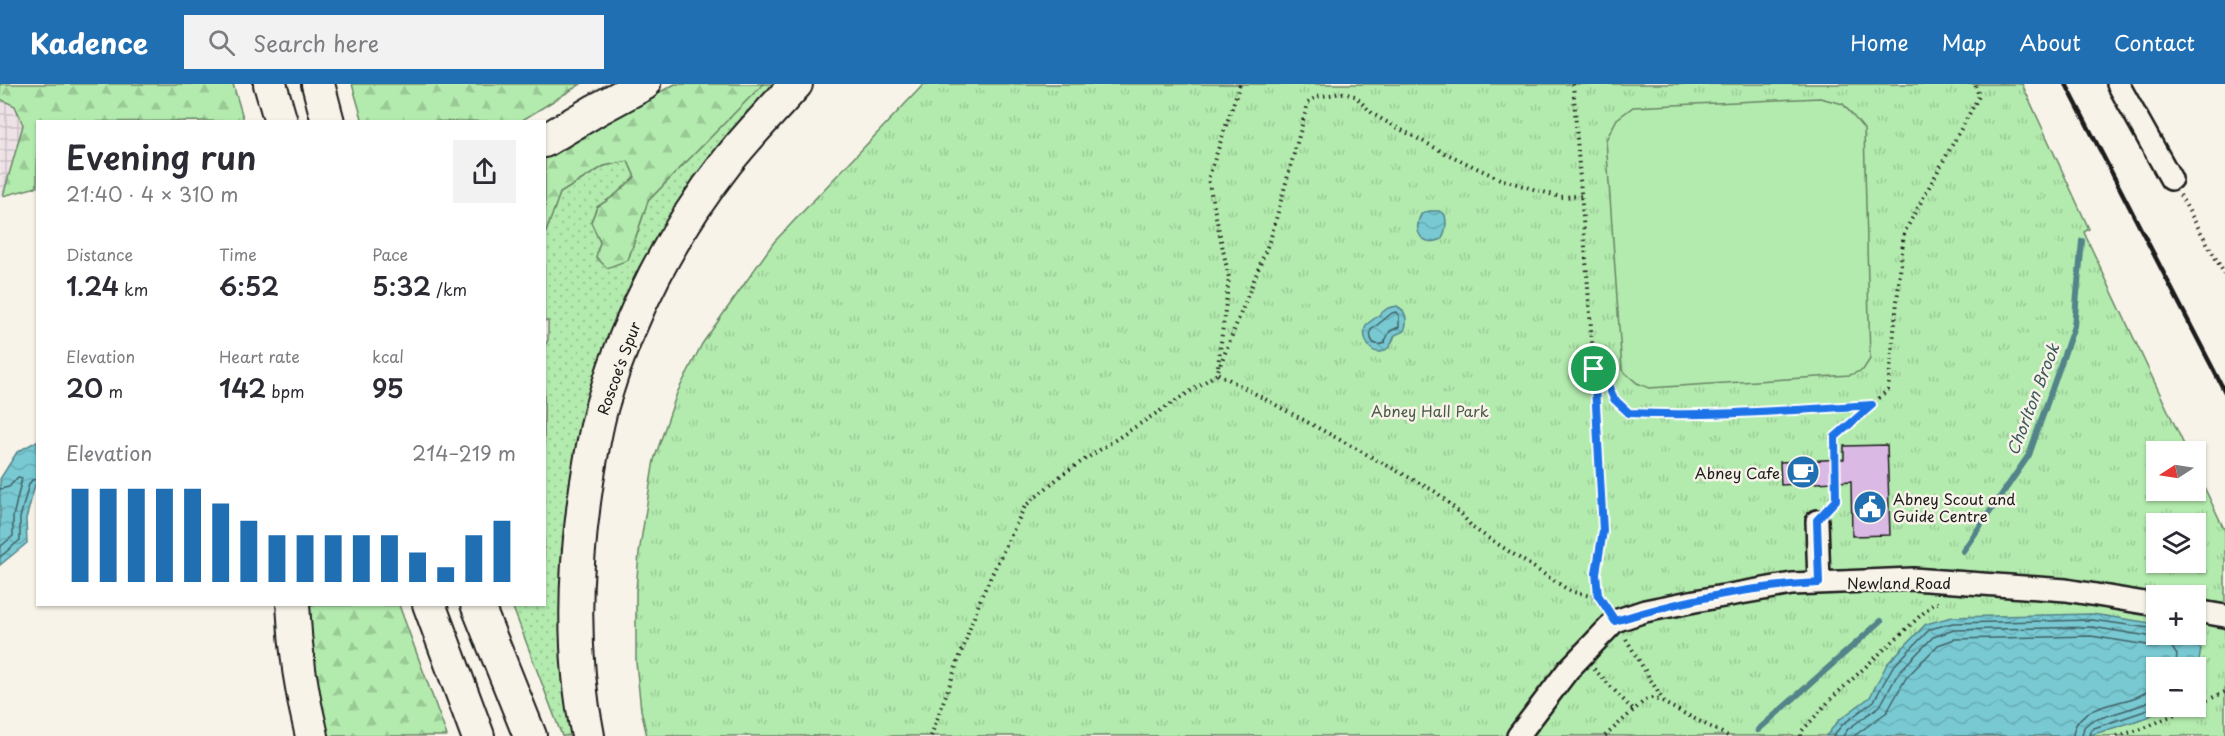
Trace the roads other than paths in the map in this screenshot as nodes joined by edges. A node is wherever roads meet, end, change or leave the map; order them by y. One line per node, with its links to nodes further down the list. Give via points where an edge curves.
1 (270, 84): 6 (highway)
2 (318, 84): 7 (highway)
3 (644, 84): 8 (highway)
4 (796, 84): 21 (highway, Roscoe's Spur, via 727,162 688,218 651,284 604,399 580,529 577,582 576,647)
5 (2118, 84): 9 (street)
6 (279, 120)
7 (327, 120)
8 (546, 140)
9 (2171, 179)
10 (1817, 520): 11 (street)
11 (1819, 583): 12 (street, Newland Road, via 1926,579 2066,590); 22 (street, Newland Road, via 1707,599 1615,621 1582,655)
12 (2146, 603)
13 (293, 606): 18 (highway, via 303,700)
14 (430, 606): 19 (highway)
15 (478, 606): 20 (highway)
16 (2206, 613): 17 (street)
17 (2225, 616)
18 (312, 736)
19 (478, 736)
20 (530, 736)
21 (588, 736)
22 (1518, 736)

